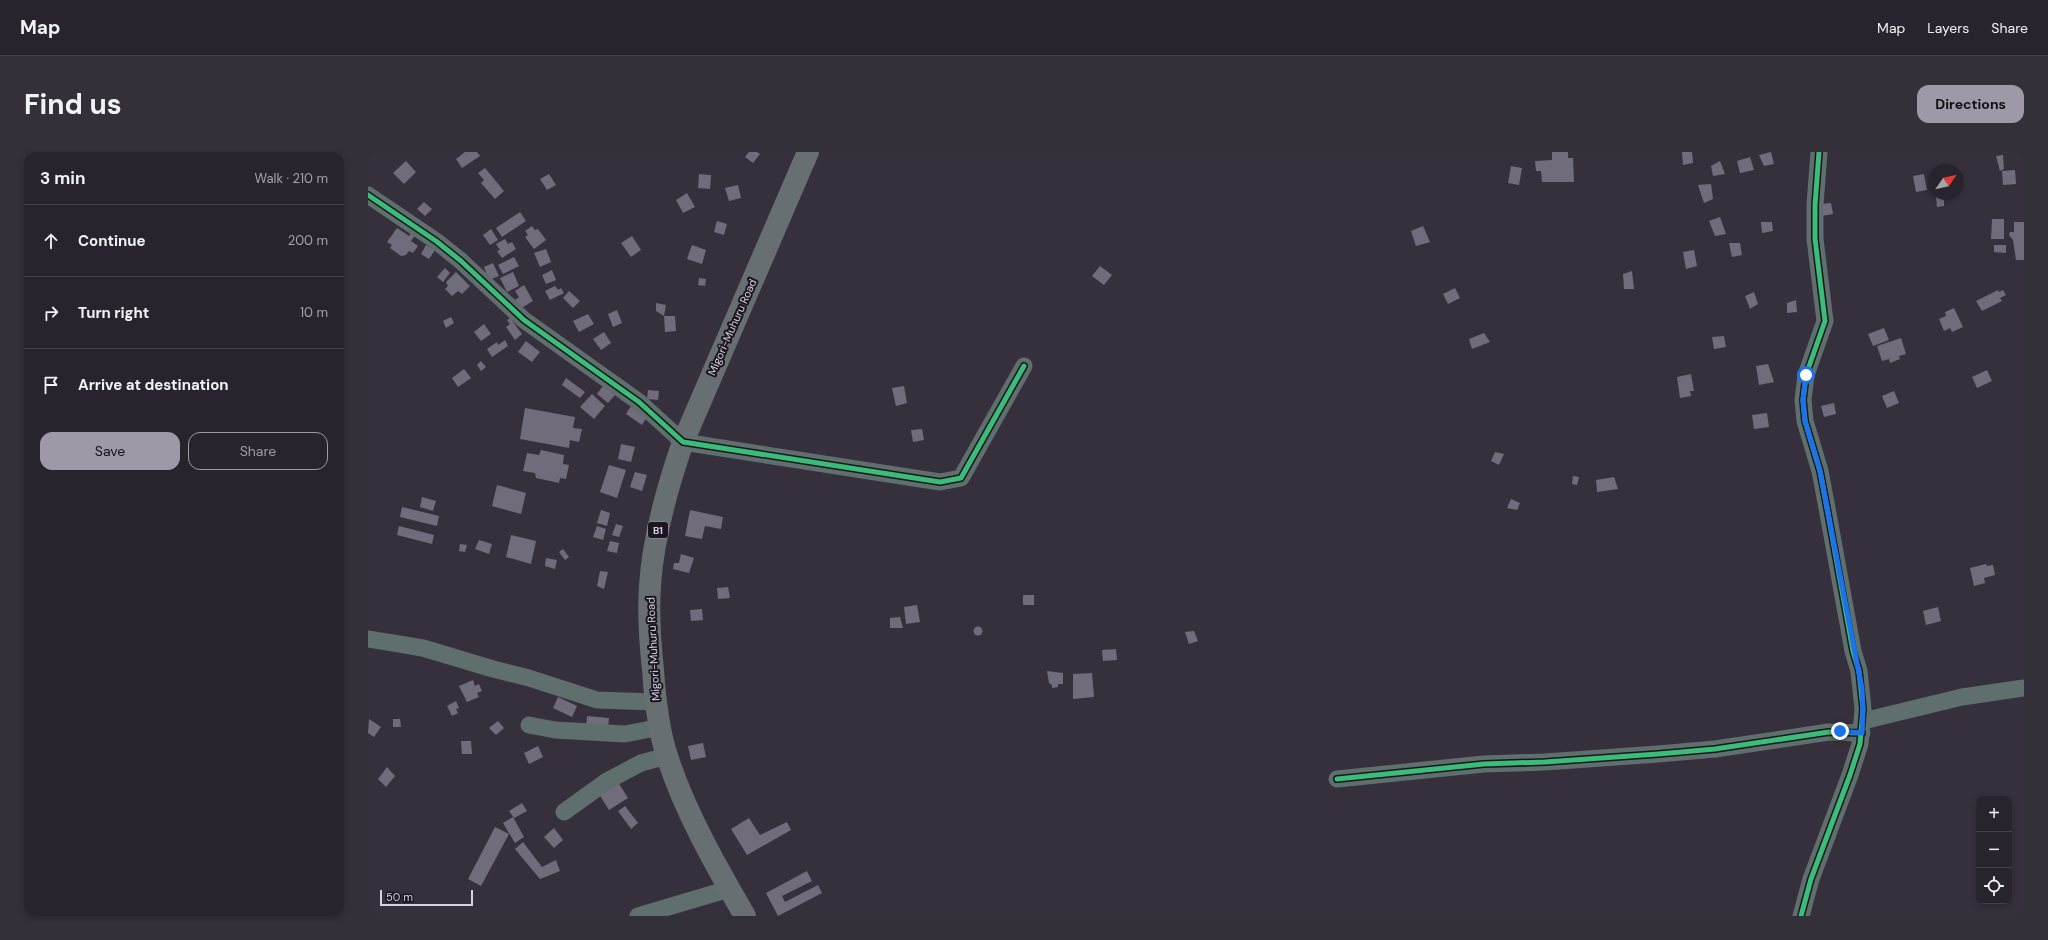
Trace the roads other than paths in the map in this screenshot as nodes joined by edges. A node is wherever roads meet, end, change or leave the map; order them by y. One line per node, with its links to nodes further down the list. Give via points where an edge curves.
1 (808, 152): 5 (highway, Migori-Muhuru Road / B1)
2 (1819, 152): 11 (street, via 1815,239 1825,321 1806,375 1803,400 1805,421 1820,471 1859,672)
3 (368, 195): 5 (street, via 436,241 524,320 639,402)
4 (1024, 366): 5 (street, via 961,478 940,482)
5 (683, 442): 8 (highway, Migori-Muhuru Road / B1, via 670,480 655,544 650,586 650,637)
6 (368, 639): 8 (street, via 423,648 597,700)
7 (2024, 688): 11 (street, via 1962,697)
8 (655, 702): 10 (highway, Migori-Muhuru Road / B1)
9 (529, 725): 10 (street, via 556,730 625,734)
10 (661, 727): 12 (highway, Migori-Muhuru Road / B1)
11 (1862, 727): 13 (street, via 1715,749 1484,764); 18 (street, via 1855,761 1811,879)
12 (667, 756): 14 (street, via 641,763 607,781); 15 (highway, Migori-Muhuru Road / B1, via 690,814)
13 (1337, 779)
14 (564, 812)
15 (729, 889): 16 (street); 17 (highway, Migori-Muhuru Road / B1)
16 (638, 916)
17 (745, 916)
18 (1801, 916)

